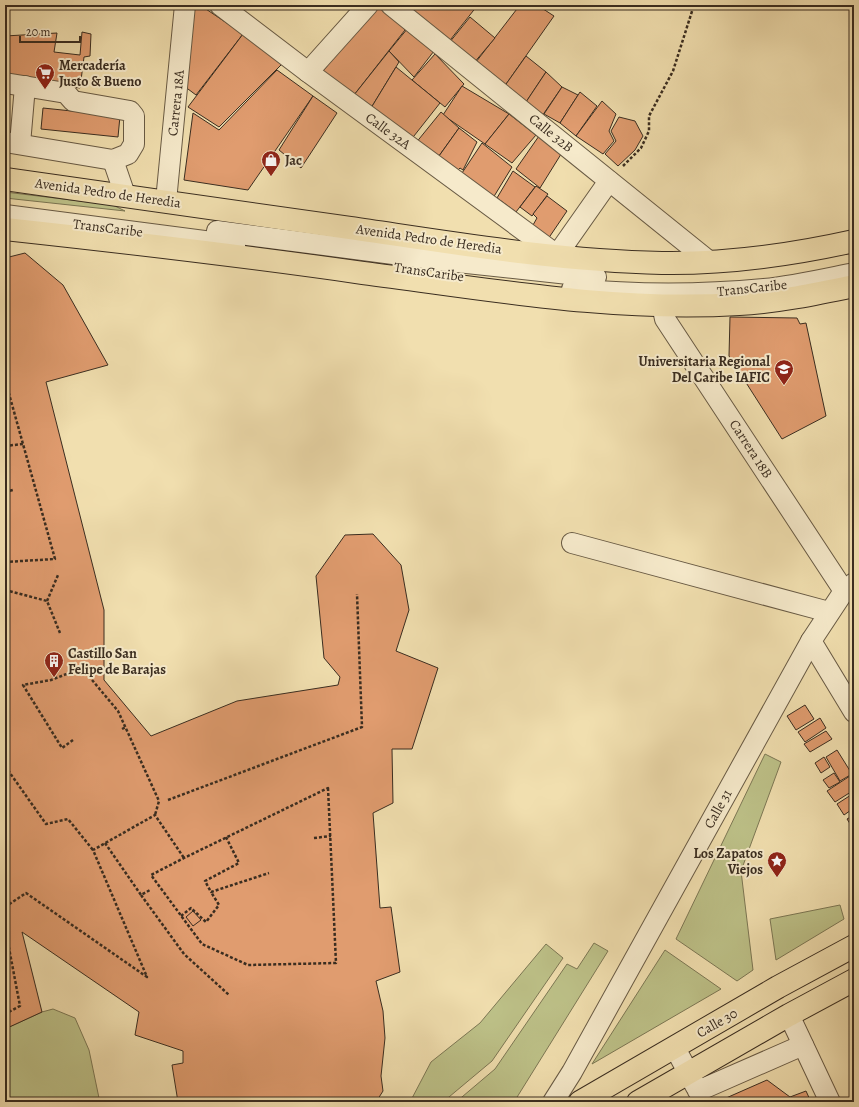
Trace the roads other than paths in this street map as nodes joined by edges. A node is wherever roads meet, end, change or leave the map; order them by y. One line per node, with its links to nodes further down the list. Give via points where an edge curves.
1 (185, 5): 13 (street, Carrera 18A)
2 (220, 5): 5 (street, Calle 32A)
3 (368, 5): 5 (street)
4 (391, 5): 11 (street, Calle 32B)
5 (308, 72): 18 (street, Calle 32A)
6 (5, 83): 7 (street)
7 (25, 86): 8 (street); 9 (street, via 66,93 73,101 130,111 134,116 134,144 128,154)
8 (13, 143): 9 (street)
9 (113, 160): 12 (street)
10 (5, 179): 12 (main road, Avenida Pedro de Heredia)
11 (609, 181): 18 (street); 20 (street, Calle 32B)
12 (124, 195): 13 (main road, Avenida Pedro de Heredia)
13 (166, 201): 18 (main road, Avenida Pedro de Heredia, via 461,244)
14 (5, 205): 19 (street, TransCaribe, via 440,260 628,280 701,279 773,274)
15 (5, 215): 21 (street, TransCaribe, via 592,291 728,292 779,287)
16 (5, 229): 23 (main road, via 160,245 540,296)
17 (854, 241): 20 (main road, Avenida Pedro de Heredia, via 778,256)
18 (557, 255): 20 (main road, Avenida Pedro de Heredia, via 663,263)
19 (854, 259)
20 (710, 262)
21 (854, 273)
22 (854, 286): 23 (main road, via 772,301)
23 (662, 305): 25 (street, Carrera 18B, via 665,319)
24 (572, 543): 26 (street)
25 (849, 587): 26 (street, Calle 31)
26 (829, 612): 27 (street, Calle 31)
27 (811, 642): 28 (street); 35 (street, Calle 31)
28 (854, 712)
29 (854, 946): 33 (main road, Calle 30, via 778,987)
30 (854, 980): 31 (main road, Calle 30)
31 (789, 1015): 32 (street); 34 (main road, Calle 30)
32 (803, 1045): 34 (street); 38 (street)
33 (675, 1048): 34 (street); 36 (main road, Calle 30)
34 (696, 1088): 37 (main road, Calle 30)
35 (553, 1102)
36 (580, 1102)
37 (638, 1102)
38 (830, 1102)

